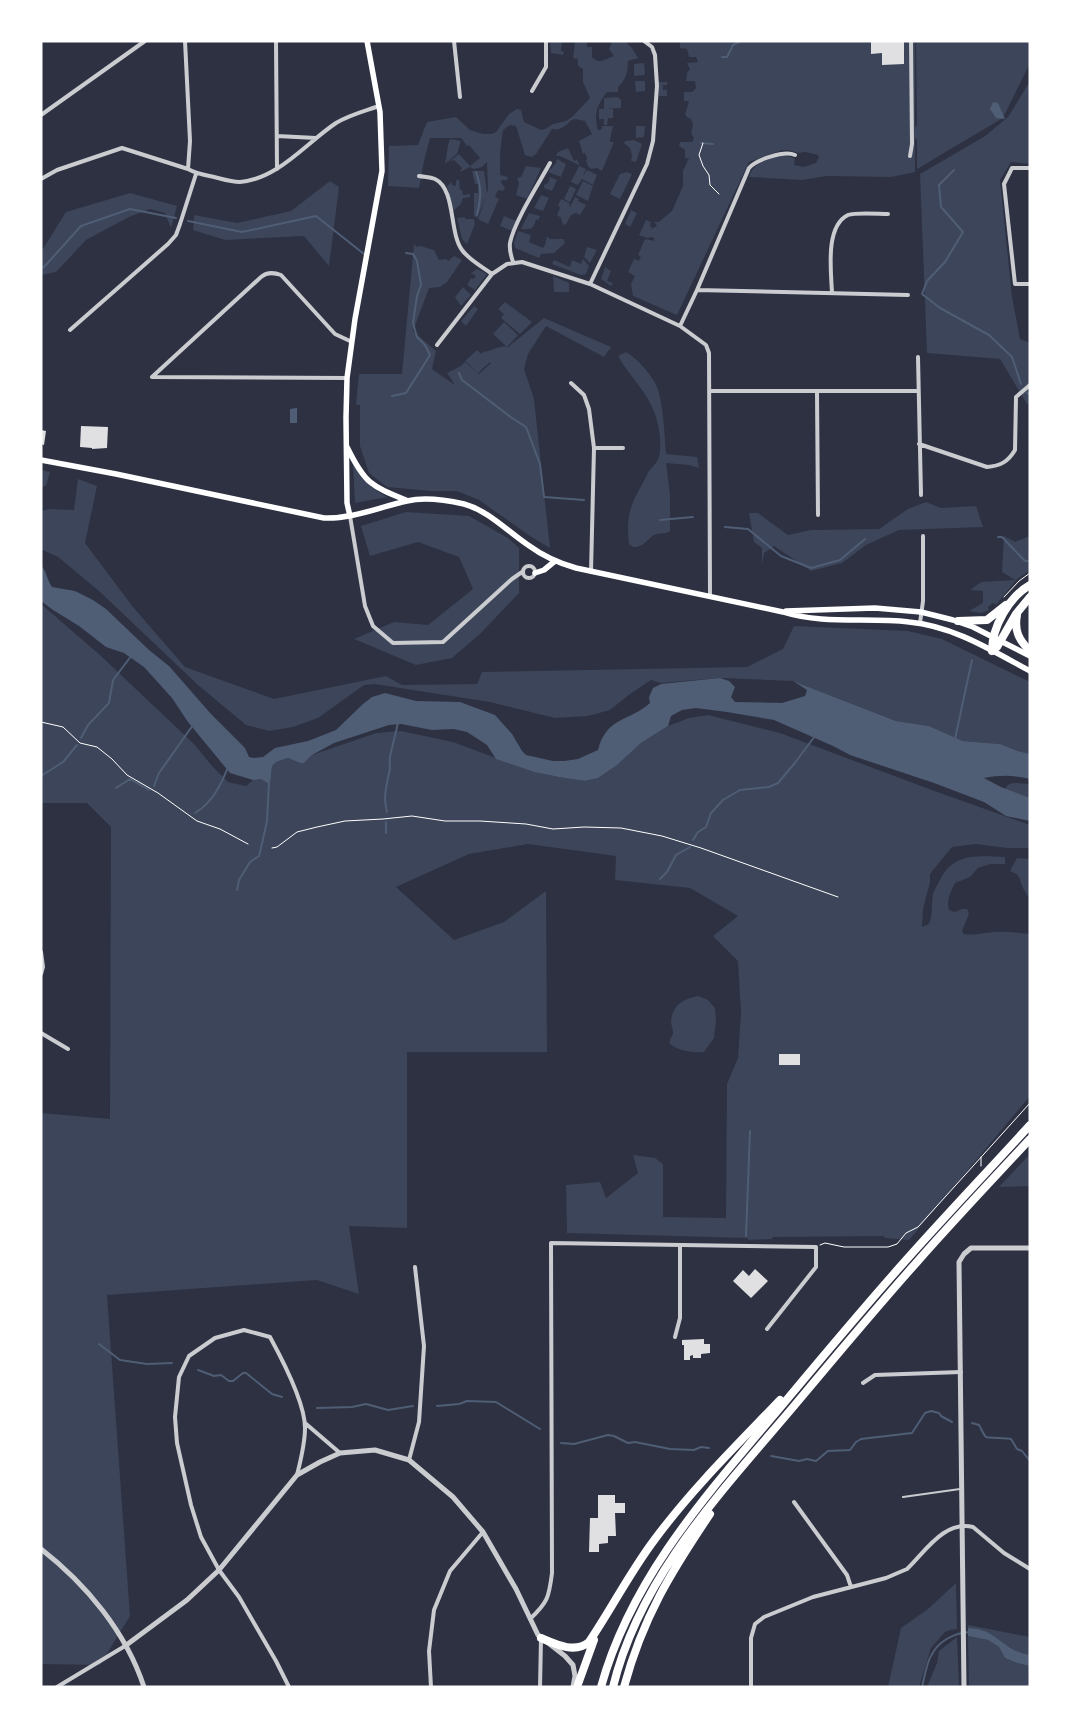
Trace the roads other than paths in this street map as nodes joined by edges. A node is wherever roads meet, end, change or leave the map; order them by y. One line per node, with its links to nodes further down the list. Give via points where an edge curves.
1 (145, 41): 12 (street)
2 (185, 41): 19 (street, via 190,141)
3 (276, 41): 13 (street)
4 (366, 41): 11 (main road)
5 (454, 41): 10 (street)
6 (546, 41): 9 (street, via 545,70)
7 (644, 41): 27 (street, via 652,47 655,56 657,86 653,141 647,164)
8 (911, 41): 16 (street)
9 (532, 91)
10 (460, 97)
11 (379, 106): 14 (street, via 337,122); 34 (main road, via 382,171)
12 (41, 115)
13 (277, 136): 14 (street); 20 (street)
14 (316, 138): 20 (street)
15 (795, 155): 29 (street, via 785,153 748,168)
16 (910, 156)
17 (550, 163): 25 (street, via 510,243)
18 (1030, 168): 28 (street, via 1012,168 1004,184 1015,284)
19 (188, 169): 21 (street); 23 (street, via 122,148 57,170)
20 (277, 169): 21 (street, via 255,179 238,182)
21 (196, 174): 33 (street, via 176,235)
22 (419, 176): 26 (street, via 434,179 441,185 462,250)
23 (41, 180)
24 (888, 214): 30 (street, via 849,214 839,222 830,246)
25 (513, 262): 26 (street); 27 (street)
26 (492, 274): 35 (street)
27 (590, 284): 32 (street)
28 (1030, 284)
29 (697, 290): 30 (street); 32 (street)
30 (832, 293): 31 (street)
31 (908, 295)
32 (680, 326): 40 (street, via 706,345 710,353)
33 (70, 330)
34 (352, 342): 37 (main road); 37 (street, via 335,334 281,275 266,273 152,377)
35 (437, 345)
36 (918, 357): 42 (street)
37 (347, 378): 44 (main road)
38 (571, 383): 45 (street, via 584,395)
39 (1030, 385): 43 (street, via 1016,397 1015,450 998,466 987,467)
40 (709, 391): 41 (street); 58 (street)
41 (817, 392): 42 (street); 50 (street)
42 (918, 392): 43 (street)
43 (919, 444): 48 (street)
44 (347, 445): 49 (main road, via 357,468 371,484); 51 (main road)
45 (594, 448): 46 (street); 55 (street)
46 (623, 448)
47 (41, 460): 51 (main road, via 319,517)
48 (921, 496)
49 (408, 501): 51 (main road); 53 (main road, via 432,500 472,507)
50 (818, 515)
51 (350, 516): 54 (street, via 365,606 373,626 393,643 443,642)
52 (922, 536): 63 (street)
53 (555, 562): 55 (main road); 56 (main road)
54 (522, 572): 56 (street, via 529,578); 56 (street, via 529,565)
55 (591, 572): 58 (main road)
56 (535, 573)
57 (1030, 585): 60 (highway)
58 (710, 596): 62 (main road)
59 (1030, 597): 61 (highway)
60 (1010, 603): 64 (highway, via 987,620); 66 (highway, via 996,628)
61 (1018, 610): 66 (highway); 68 (highway, via 1017,634)
62 (783, 612): 63 (main road, via 875,608); 65 (main road, via 807,618)
63 (922, 612): 64 (main road); 65 (street)
64 (958, 622): 66 (main road)
65 (920, 623): 67 (main road, via 957,633)
66 (997, 639): 67 (highway); 69 (main road)
67 (992, 651): 70 (main road)
68 (1030, 651)
69 (1030, 656)
70 (1030, 671)
71 (41, 952): 72 (street)
72 (41, 974)
73 (41, 1033): 74 (street)
74 (68, 1049)
75 (1030, 1125): 82 (highway)
76 (1030, 1139): 88 (highway, via 889,1293)
77 (680, 1245): 80 (street, via 816,1247 816,1267); 81 (street, via 680,1318); 100 (street, via 551,1243 552,1573 549,1596)
78 (1030, 1248): 83 (street, via 975,1248 968,1250 959,1262)
79 (415, 1267): 87 (street, via 424,1346 420,1422)
80 (767, 1329)
81 (675, 1337)
82 (835, 1342): 99 (highway, via 674,1515 640,1560); 110 (highway, via 700,1502 668,1546 640,1591 610,1657)
83 (960, 1372): 84 (street, via 875,1375); 90 (street)
84 (863, 1383)
85 (304, 1423): 86 (street); 89 (street, via 303,1451); 97 (street, via 283,1361 270,1337 244,1330 215,1338 189,1356 179,1376 176,1443 201,1536)
86 (340, 1453): 87 (street, via 375,1450); 89 (street)
87 (409, 1460): 94 (street, via 453,1497)
88 (741, 1468): 111 (highway, via 662,1574 639,1617); 112 (highway, via 660,1593 637,1643)
89 (297, 1475): 97 (street)
90 (962, 1489): 91 (lane); 93 (street)
91 (903, 1497)
92 (794, 1502): 98 (street, via 847,1575)
93 (962, 1527): 96 (street, via 973,1527 1004,1553); 98 (street, via 948,1529 941,1534 900,1573); 114 (street)
94 (483, 1532): 100 (street); 106 (street, via 450,1571 434,1610 428,1651)
95 (41, 1549): 102 (street, via 87,1591)
96 (1030, 1569)
97 (219, 1570): 102 (street, via 187,1600); 105 (street, via 239,1597)
98 (851, 1588): 113 (street, via 813,1597 759,1620 751,1638)
99 (605, 1616): 101 (highway, via 589,1642 580,1647 561,1646); 109 (highway)
100 (530, 1619): 101 (street)
101 (541, 1638): 107 (street); 108 (street, via 569,1660 574,1670)
102 (125, 1646): 103 (street); 104 (street)
103 (57, 1687)
104 (144, 1687)
105 (289, 1687)
106 (431, 1687)
107 (540, 1687)
108 (573, 1687)
109 (577, 1687)
110 (601, 1687)
111 (613, 1687)
112 (624, 1687)
113 (751, 1687)
114 (964, 1687)

